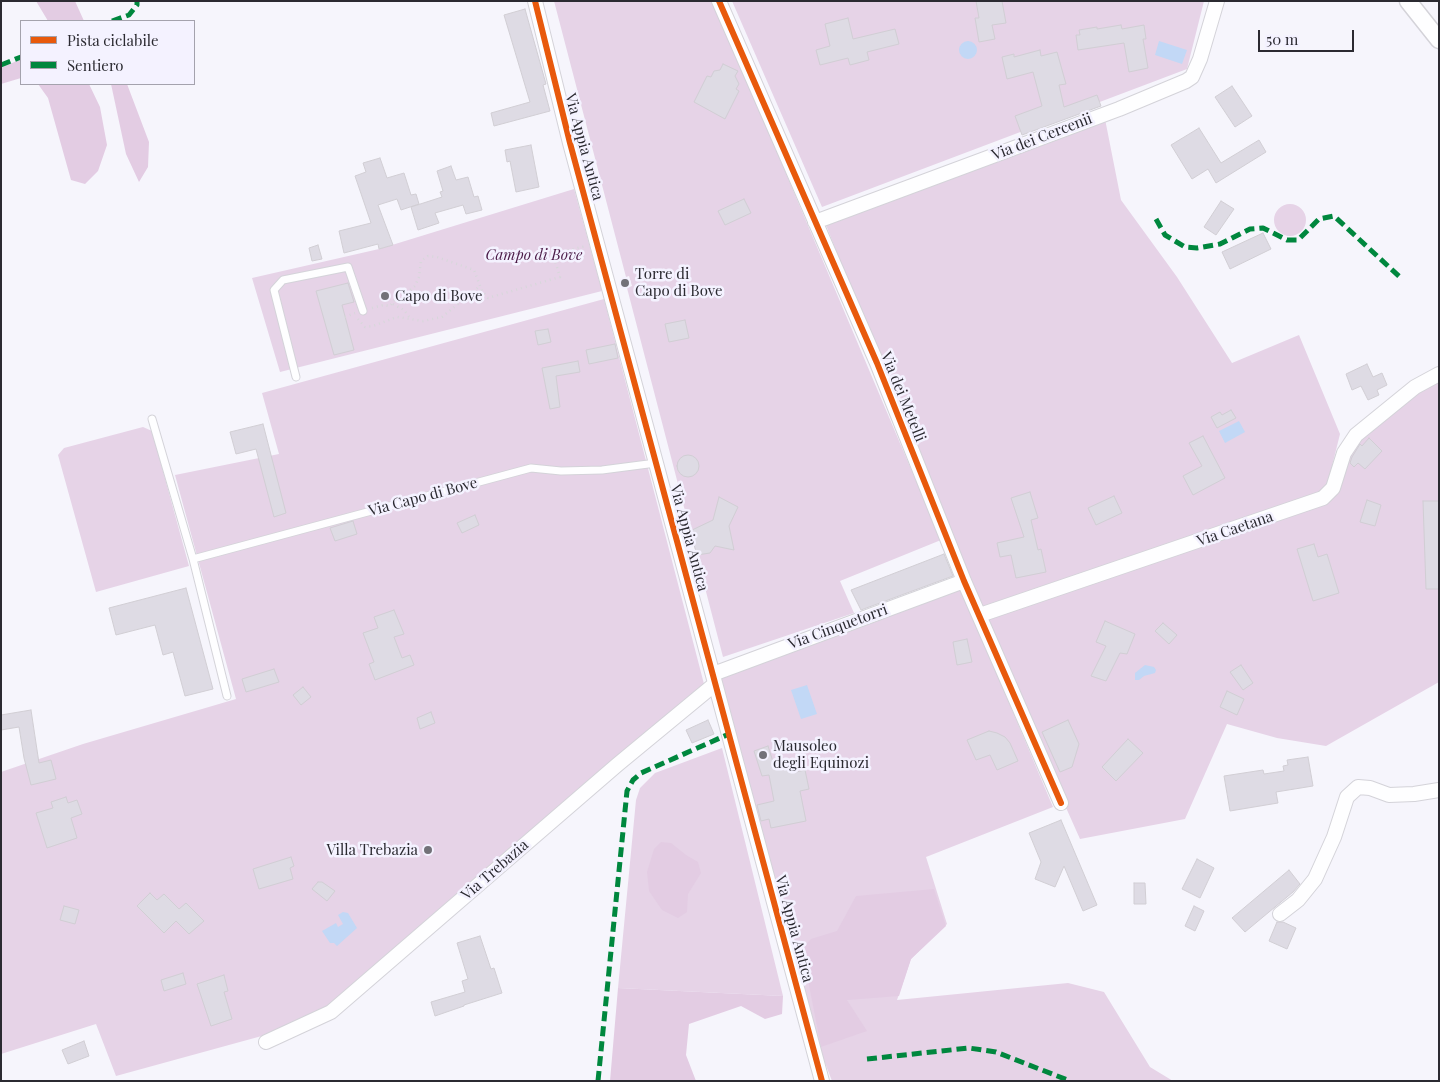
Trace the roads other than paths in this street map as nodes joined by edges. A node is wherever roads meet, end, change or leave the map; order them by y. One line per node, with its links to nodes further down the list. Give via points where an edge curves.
1 (535, 1): 11 (street, Via Appia Antica)
2 (719, 1): 6 (street, Via dei Metelli)
3 (1216, 1): 6 (street, Via dei Cercenii, via 1200,59 1186,82)
4 (1408, 1): 5 (street)
5 (1439, 40)
6 (815, 222): 13 (street, Via dei Metelli)
7 (364, 311): 9 (lane, via 348,267 283,280 274,290)
8 (1439, 374): 14 (street, Via Caetana, via 1415,387 1356,435 1344,453 1333,488 1323,498)
9 (296, 377)
10 (152, 419): 12 (lane)
11 (656, 462): 12 (lane, Via Capo di Bove, via 602,470 531,468); 15 (street, Via Appia Antica)
12 (193, 559): 16 (lane)
13 (964, 581): 14 (street, Via dei Metelli); 15 (street, Via Cinquetorri)
14 (980, 615): 18 (street, Via dei Metelli)
15 (714, 679): 20 (street, Via Trebazia, via 331,1012); 21 (street, Via Appia Antica)
16 (227, 696)
17 (1439, 790): 19 (street, via 1389,794 1358,787 1347,796 1334,838 1315,879 1298,900)
18 (1061, 803)
19 (1280, 914)
20 (266, 1042)
21 (822, 1081)

